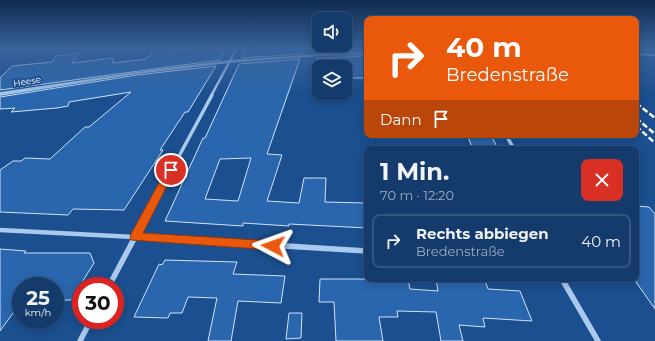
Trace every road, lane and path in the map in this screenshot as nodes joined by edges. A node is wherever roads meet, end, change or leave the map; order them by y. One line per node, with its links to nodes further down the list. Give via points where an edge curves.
1 (213, 64): 3 (street, Heese)
2 (228, 64): 5 (street)
3 (0, 94)
4 (0, 230): 5 (street)
5 (135, 237): 6 (street); 7 (street)
6 (364, 252)
7 (114, 277)
8 (564, 282): 11 (street)
9 (86, 329): 10 (street)
10 (80, 341)
11 (598, 341)

